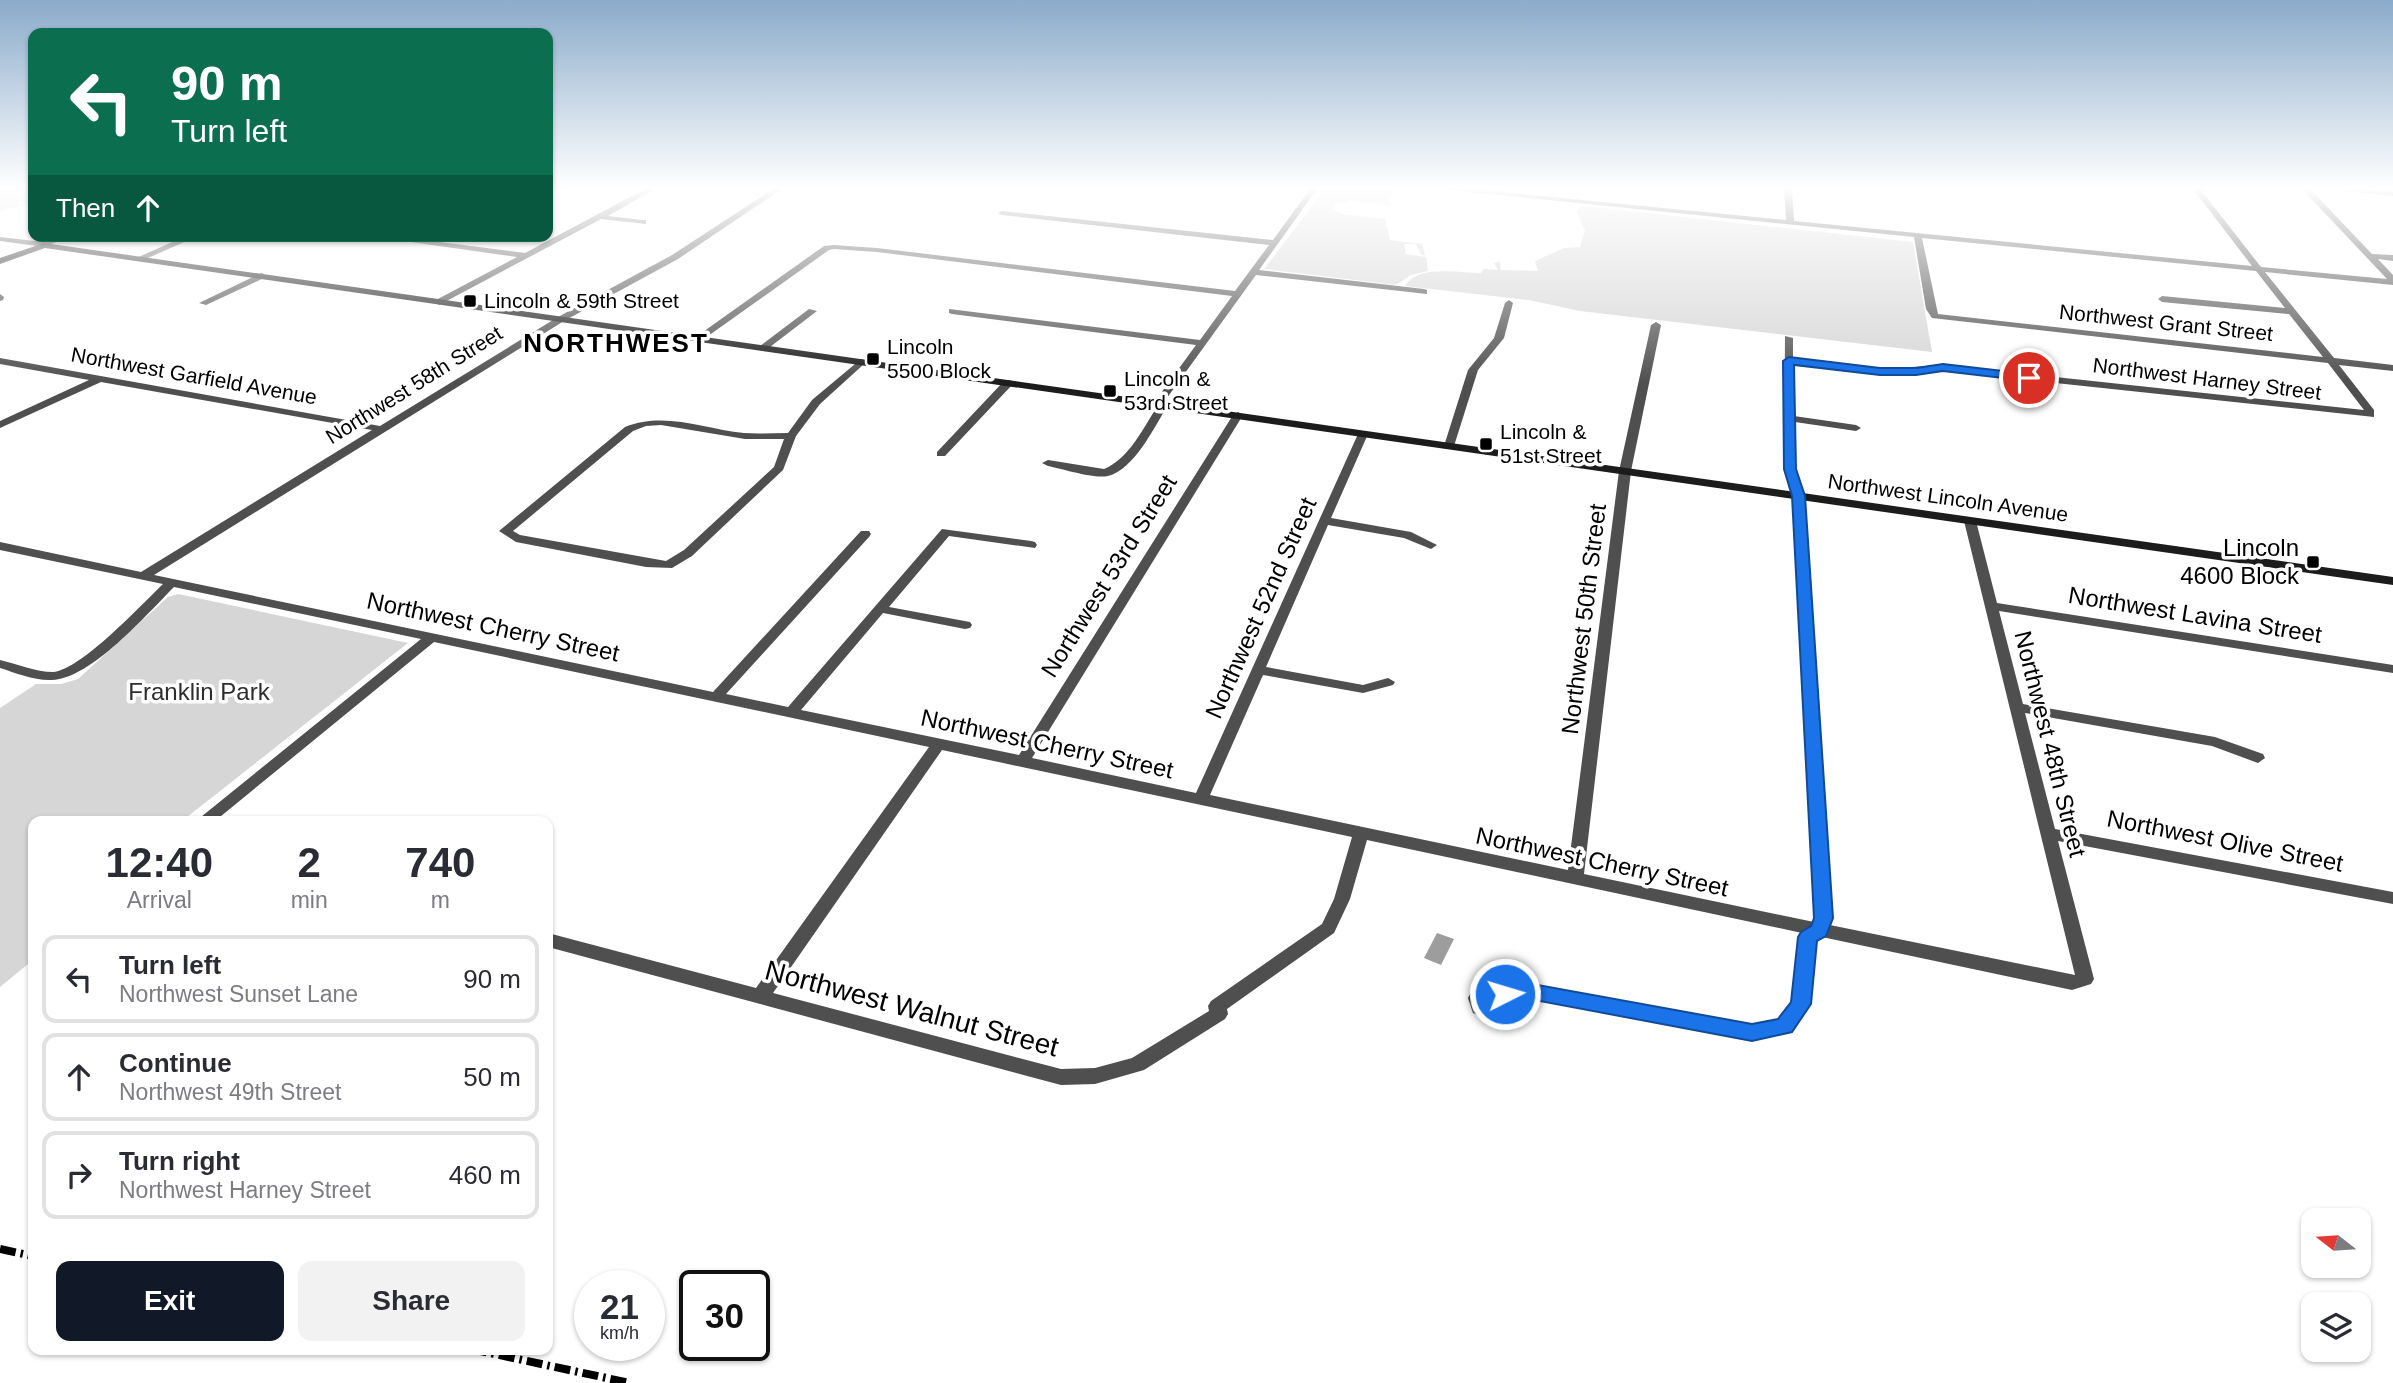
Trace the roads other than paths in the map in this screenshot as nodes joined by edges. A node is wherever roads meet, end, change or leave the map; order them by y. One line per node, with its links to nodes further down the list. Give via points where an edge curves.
1 (21, 254): 18 (street)
2 (101, 254): 17 (street, Northwest Lincoln Avenue)
3 (151, 254): 17 (street)
4 (509, 254): 14 (street)
5 (531, 254): 14 (street)
6 (680, 254): 32 (street, Northwest 58th Street)
7 (819, 254): 35 (street)
8 (906, 254): 24 (street)
9 (1267, 254): 20 (street)
10 (1921, 254): 40 (street, Northwest Grant Street, via 1936,316)
11 (2094, 254): 19 (street)
12 (2246, 254): 19 (street)
13 (2368, 254): 15 (street)
14 (526, 256): 26 (street)
15 (2370, 256): 16 (street); 22 (street)
16 (2393, 258)
17 (138, 259): 21 (street, Northwest Lincoln Avenue)
18 (0, 261)
19 (2258, 269): 22 (street); 31 (street)
20 (1254, 272): 23 (street); 24 (street)
21 (261, 276): 26 (street, Northwest Lincoln Avenue); 27 (street)
22 (2393, 281)
23 (1423, 292)
24 (1238, 294): 36 (street)
25 (2162, 299): 31 (street)
26 (439, 302): 32 (street, Northwest Lincoln Avenue)
27 (203, 303)
28 (1509, 303): 53 (street, via 1499,338 1473,370)
29 (812, 311): 37 (street)
30 (952, 311): 36 (street)
31 (2293, 313): 40 (street)
32 (561, 319): 35 (street, Northwest Lincoln Avenue); 50 (street, Northwest 58th Street)
33 (1656, 325): 56 (street, Northwest 50th Street)
34 (1788, 338): 39 (street)
35 (698, 339): 37 (street, Northwest Lincoln Avenue)
36 (1202, 344): 45 (street)
37 (763, 348): 41 (street, Northwest Lincoln Avenue)
38 (0, 361): 43 (street, Northwest Garfield Avenue)
39 (1789, 361): 40 (street, Northwest Harney Street, via 1880,372 1943,368 2370,415); 47 (street)
40 (2331, 361): 42 (street, Northwest Grant Street)
41 (861, 362): 44 (street, Northwest Lincoln Avenue); 52 (street, via 816,402)
42 (2393, 368)
43 (99, 379): 48 (street); 50 (street, Northwest Garfield Avenue)
44 (1008, 383): 45 (street, Northwest Lincoln Avenue); 54 (street)
45 (1160, 405): 46 (street, Northwest Lincoln Avenue); 55 (street, via 1114,471)
46 (1238, 415): 51 (street, Northwest Lincoln Avenue); 80 (street, Northwest 53rd Street)
47 (1789, 418): 49 (street); 57 (street, via 1790,469)
48 (0, 425)
49 (1856, 428)
50 (382, 429): 64 (street, Northwest 58th Street)
51 (1363, 433): 53 (street, Northwest Lincoln Avenue); 58 (street, Northwest 52nd Street)
52 (792, 436): 52 (street, via 779,468 688,553 668,565 516,538 505,531 629,429 644,423 745,436)
53 (1449, 446): 56 (street, Northwest Lincoln Avenue)
54 (941, 454)
55 (1048, 463)
56 (1625, 471): 57 (street, Northwest Lincoln Avenue); 85 (street, Northwest 50th Street)
57 (1798, 496): 59 (street, Northwest Lincoln Avenue); 87 (street, via 1824,918)
58 (1326, 521): 62 (street, via 1406,535); 73 (street, Northwest 52nd Street)
59 (1970, 521): 65 (street, Northwest Lincoln Avenue); 67 (street, Northwest 48th Street)
60 (865, 534): 75 (street)
61 (1031, 545): 68 (street, via 946,532)
62 (1431, 545)
63 (0, 546): 64 (street, Northwest Cherry Street)
64 (143, 576): 66 (street, Northwest Cherry Street)
65 (2393, 581)
66 (172, 582): 70 (street, Northwest Cherry Street); 71 (street, via 69,673 54,676)
67 (1990, 606): 72 (street, Northwest Lavina Street); 76 (street, Northwest 48th Street)
68 (880, 608): 69 (street); 77 (street)
69 (965, 625)
70 (432, 637): 75 (street, Northwest Cherry Street); 82 (street)
71 (0, 664)
72 (2393, 669)
73 (1258, 670): 74 (street, via 1363,689); 81 (street, Northwest 52nd Street)
74 (1388, 682)
75 (716, 697): 77 (street, Northwest Cherry Street)
76 (2015, 707): 79 (street, via 2216,742); 83 (street, Northwest 48th Street)
77 (791, 713): 78 (street, Northwest Cherry Street)
78 (939, 744): 80 (street, Northwest Cherry Street); 91 (street)
79 (2258, 758)
80 (1022, 762): 81 (street, Northwest Cherry Street)
81 (1200, 800): 84 (street, Northwest Cherry Street)
82 (210, 816)
83 (2048, 833): 86 (street, Northwest Olive Street); 89 (street, Northwest 48th Street)
84 (1362, 834): 85 (street, Northwest Cherry Street); 91 (street, Northwest Walnut Street, via 1328,928 1217,1006 1219,1014 1137,1064 1095,1076 1061,1077)
85 (1575, 879): 87 (street, Northwest Cherry Street)
86 (2393, 898)
87 (1819, 931): 89 (street, Northwest Cherry Street, via 2052,980 2072,983); 90 (street, via 1808,937 1801,1004 1784,1026 1752,1033)
88 (553, 941): 91 (street, Northwest Walnut Street)
89 (2085, 979)
90 (1505, 987)
91 (760, 996)

